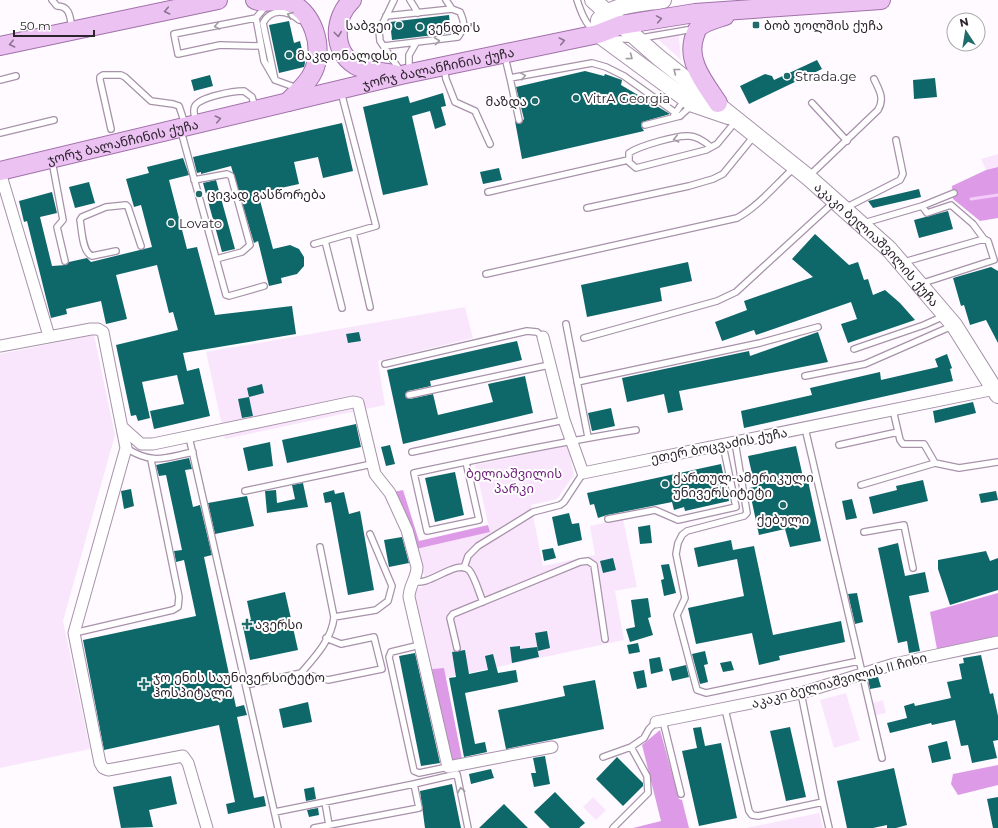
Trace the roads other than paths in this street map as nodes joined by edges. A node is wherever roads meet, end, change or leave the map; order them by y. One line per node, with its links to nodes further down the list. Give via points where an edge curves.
1 (52, 0): 22 (lane, via 57,6 64,6 68,10)
2 (218, 0): 22 (main road, one-way to 22)
3 (255, 0): 12 (main road)
4 (352, 0): 33 (main road, one-way to 33, via 343,9 338,23 339,40 348,59 362,68)
5 (394, 0): 17 (lane)
6 (410, 0): 15 (lane)
7 (446, 0): 13 (lane)
8 (577, 0): 23 (lane, via 582,16)
9 (593, 0): 16 (main road, აკაკი ბელიაშვილის ქუჩა)
10 (663, 0): 16 (main road, via 622,7)
11 (881, 0): 14 (main road, ჯორჯ ბალანჩინის ქუჩა)
12 (273, 1): 18 (lane); 32 (main road, via 285,1 298,8 312,23 318,56)
13 (452, 9): 15 (lane); 25 (lane, one-way to 13, via 458,37 464,29 465,22 460,12)
14 (744, 9): 20 (main road, ჯორჯ ბალანჩინის ქუჩა, one-way to 14, via 695,13); 21 (main road, via 704,23)
15 (418, 13): 17 (lane)
16 (606, 13): 20 (main road, აკაკი ბელიაშვილის ქუჩა); 23 (main road, via 599,20)
17 (386, 16): 29 (lane, via 379,31 380,41)
18 (256, 18): 27 (lane); 27 (lane, one-way to 27, via 174,34 178,54 220,45)
19 (303, 25): 38 (lane, one-way to 38, via 294,16 277,12 266,18 263,23)
20 (621, 25): 23 (main road, ჯორჯ ბალანჩინის ქუჩა); 24 (main road, აკაკი ბელიაშვილის ქუჩა)
21 (697, 28): 24 (lane); 44 (main road, via 692,41 694,61 700,77)
22 (73, 31): 26 (main road, one-way to 26)
23 (598, 34): 24 (lane, via 617,40); 30 (main road, ჯორჯ ბალანჩინის ქუჩა, one-way to 23); 42 (main road, აკაკი ბელიაშვილის ქუჩა, one-way to 42)
24 (637, 39): 44 (main road, აკაკი ბელიაშვილის ქუჩა, one-way to 24)
25 (416, 43): 29 (lane); 33 (lane, via 409,55)
26 (0, 46)
27 (260, 46): 38 (lane, via 264,61)
28 (310, 46): 32 (lane)
29 (384, 46): 33 (lane)
30 (504, 52): 31 (main road, ჯორჯ ბალანჩინის ქუჩა); 35 (lane)
31 (444, 66): 33 (main road, ჯორჯ ბალანჩინის ქუჩა); 58 (lane, via 455,102 475,111)
32 (313, 73): 39 (main road)
33 (404, 74): 40 (main road, ჯორჯ ბალანჩინის ქუჩა)
34 (16, 76): 37 (lane)
35 (510, 78): 45 (lane, one-way to 45, via 592,63 624,76); 50 (lane)
36 (874, 79): 57 (lane, via 882,97 882,104)
37 (0, 80)
38 (275, 80): 39 (lane)
39 (300, 88): 41 (main road)
40 (340, 90): 41 (main road, ჯორჯ ბალანჩინის ქუჩა); 71 (lane, via 376,226)
41 (288, 102): 52 (main road, ჯორჯ ბალანჩინის ქუჩა, one-way to 41)
42 (689, 102): 45 (lane); 46 (lane); 48 (main road, აკაკი ბელიაშვილის ქუჩა)
43 (812, 102): 57 (lane)
44 (718, 103): 48 (main road, აკაკი ბელიაშვილის ქუჩა)
45 (675, 112): 46 (lane); 47 (lane)
46 (680, 116): 47 (lane)
47 (673, 118): 51 (lane)
48 (734, 119): 55 (main road, აკაკი ბელიაშვილის ქუჩა); 59 (lane, via 717,144)
49 (54, 120): 54 (lane)
50 (519, 120)
51 (645, 125)
52 (188, 126): 53 (lane, via 180,106 151,101 125,76 103,75 100,80); 60 (main road, ჯორჯ ბალანჩინის ქუჩა); 64 (lane)
53 (111, 129)
54 (0, 133)
55 (755, 135): 63 (main road, აკაკი ბელიაშვილის ქუჩა); 69 (lane, via 723,174 713,179)
56 (896, 140): 67 (lane, via 903,174 900,180)
57 (847, 141): 63 (lane)
58 (490, 144)
59 (711, 147): 61 (lane, via 636,168); 61 (lane, one-way to 61, via 698,138 689,136 637,147 629,153)
60 (52, 158): 62 (main road, ჯორჯ ბალანჩინის ქუჩა); 79 (lane, via 63,220 57,228)
61 (628, 160): 65 (lane)
62 (0, 172): 89 (street)
63 (802, 172): 67 (main road, აკაკი ბელიაშვილის ქუჩა); 81 (lane, via 737,218)
64 (194, 180): 77 (lane); 77 (lane, via 227,174 231,176 250,245 246,249)
65 (488, 192)
66 (954, 193): 68 (lane)
67 (840, 204): 70 (main road, აკაკი ბელიაშვილის ქუჩა); 91 (lane, via 736,292 717,301)
68 (922, 206): 70 (lane); 72 (lane, via 927,213 952,206 973,224)
69 (587, 208)
70 (862, 223): 80 (main road, აკაკი ბელიაშვილის ქუჩა)
71 (353, 233): 73 (lane); 84 (lane)
72 (984, 239): 78 (lane, via 990,244); 80 (lane)
73 (325, 240): 74 (lane); 85 (lane)
74 (314, 244)
75 (140, 246): 76 (lane, via 126,205 106,207 82,217 89,255)
76 (116, 252)
77 (216, 259): 83 (lane, via 224,292 229,296)
78 (996, 260): 82 (lane)
79 (65, 261)
80 (901, 263): 82 (main road, აკაკი ბელიაშვილის ქუჩა)
81 (486, 274)
82 (920, 284): 86 (main road, აკაკი ბელიაშვილის ქუჩა)
83 (264, 286)
84 (370, 307)
85 (342, 308)
86 (950, 320): 93 (lane, via 924,325); 96 (lane, via 866,364); 98 (main road, აკაკი ბელიაშვილის ქუჩა)
87 (566, 324): 97 (lane)
88 (818, 327): 97 (lane, via 760,343)
89 (49, 336): 92 (street); 102 (street, via 91,329 102,332)
90 (543, 337): 94 (lane, via 537,332 528,331); 95 (street)
91 (584, 338)
92 (0, 346)
93 (854, 349)
94 (385, 364)
95 (549, 365): 99 (lane); 101 (street)
96 (805, 376)
97 (577, 382): 107 (lane)
98 (996, 392): 100 (street, ეთერ ბოცვაძის ქუჩა)
99 (409, 395)
100 (893, 410): 103 (street, ეთერ ბოცვაძის ქუჩა); 105 (lane)
101 (564, 420): 108 (street); 114 (lane)
102 (122, 427): 106 (street, via 141,444); 112 (street)
103 (806, 428): 109 (street, ეთერ ბოცვაძის ქუჩა); 138 (lane)
104 (636, 430): 107 (lane)
105 (898, 432): 111 (lane); 118 (lane, via 903,444 924,444)
106 (189, 437): 113 (lane); 119 (street, via 353,402 360,406)
107 (588, 437): 108 (lane)
108 (572, 440): 116 (lane); 120 (street)
109 (734, 442): 110 (street, ეთერ ბოცვაძის ქუჩა); 138 (lane, via 747,513 744,516 687,530 678,543 676,554 685,598 677,615 697,690 706,693)
110 (723, 445): 120 (street, ეთერ ბოცვაძის ქუჩა); 123 (lane, via 736,508 678,520 656,510)
111 (839, 445)
112 (126, 448): 115 (lane, via 139,457); 132 (street)
113 (193, 452): 115 (lane); 141 (lane)
114 (412, 452)
115 (151, 460): 132 (lane, via 178,607)
116 (466, 462): 116 (lane, via 479,520 427,531 414,473)
117 (998, 462): 118 (lane, via 959,468)
118 (936, 463): 121 (lane)
119 (372, 464): 122 (lane); 129 (street, via 375,474 390,493 407,530 417,567)
120 (583, 473): 127 (lane, via 564,502 533,512 478,546 468,556)
121 (861, 485)
122 (245, 491)
123 (608, 519)
124 (864, 532): 128 (lane, via 904,525)
125 (370, 534): 131 (lane, via 392,586 388,601 376,610)
126 (320, 547): 131 (lane)
127 (464, 568): 129 (lane, via 454,569 421,583); 130 (lane, via 469,571)
128 (913, 568)
129 (413, 581): 136 (street, via 409,597)
130 (483, 602): 134 (lane, via 588,561 594,564); 137 (lane, via 453,614 450,618)
131 (334, 618): 133 (lane, via 333,629)
132 (74, 633): 156 (street, via 103,768 108,770 183,756 188,763)
133 (326, 638): 139 (lane, via 318,654); 139 (lane, via 341,644 374,637 382,669 328,680)
134 (605, 639)
135 (998, 642): 140 (street, აკაკი ბელიაშვილის II ჩიხი)
136 (420, 645): 149 (street); 149 (lane, via 391,652 389,657 414,771 419,773)
137 (457, 648)
138 (859, 661): 140 (lane)
139 (301, 673): 141 (lane)
140 (862, 673): 142 (street, აკაკი ბელიაშვილის II ჩიხი); 148 (lane)
141 (246, 685): 154 (lane)
142 (801, 693): 143 (street, აკაკი ბელიაშვილის II ჩიხი); 153 (lane)
143 (725, 709): 144 (street, აკაკი ბელიაშვილის II ჩიხი); 153 (lane, via 749,812 752,815 758,816)
144 (659, 722): 145 (lane); 151 (lane)
145 (631, 747): 147 (lane); 160 (lane, via 647,776 648,793)
146 (552, 748): 149 (street)
147 (604, 757)
148 (882, 758)
149 (448, 767)
150 (414, 784): 152 (lane); 155 (lane, via 419,808); 159 (lane, one-way to 150, via 457,774)
151 (681, 794)
152 (325, 802): 154 (lane); 155 (lane)
153 (823, 802): 161 (lane)
154 (274, 812): 157 (lane)
155 (329, 825): 158 (lane)
156 (207, 828)
157 (278, 828)
158 (318, 828)
159 (468, 828)
160 (613, 828)
161 (829, 828)

